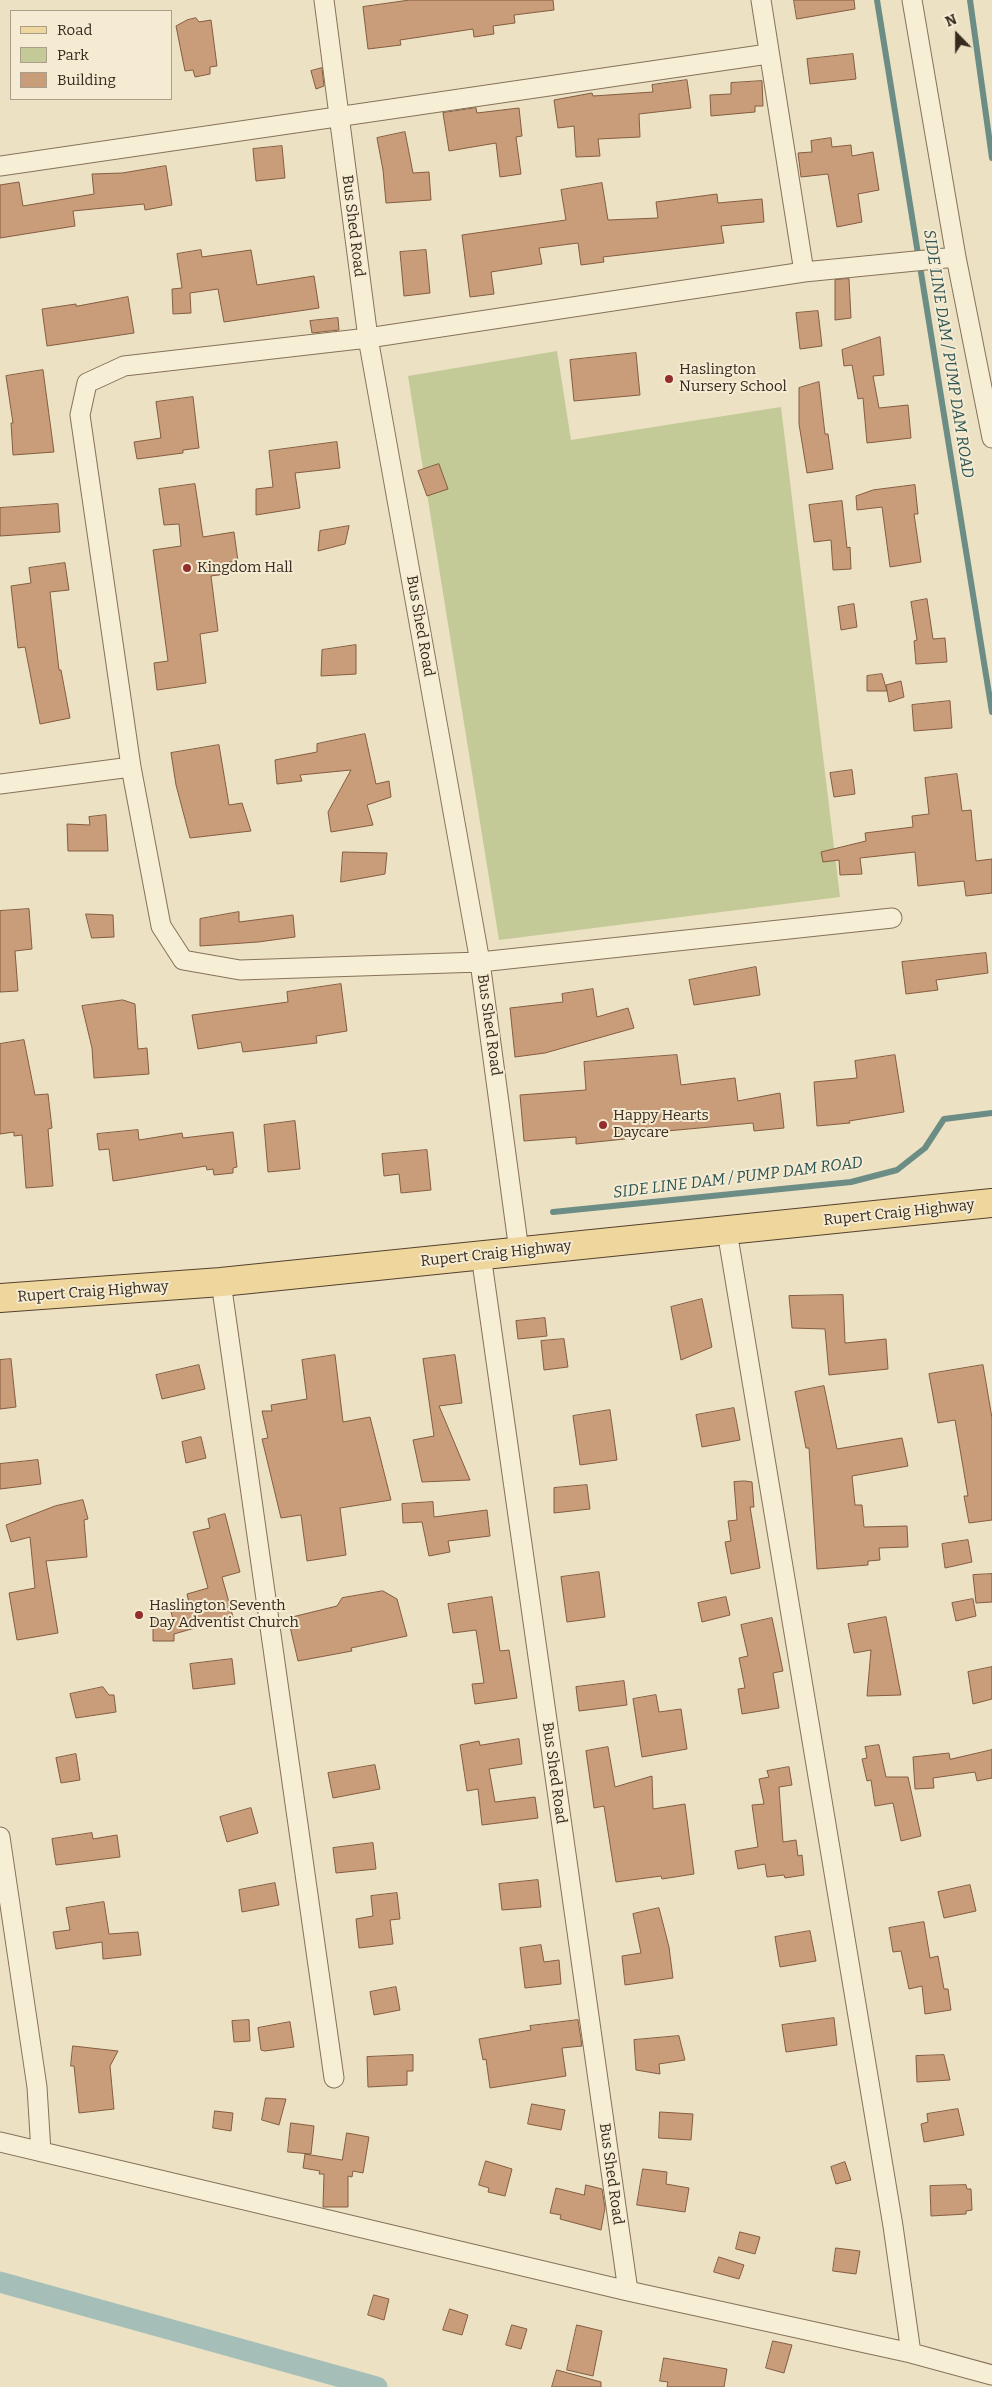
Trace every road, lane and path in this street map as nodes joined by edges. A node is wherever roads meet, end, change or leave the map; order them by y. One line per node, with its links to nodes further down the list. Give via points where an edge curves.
1 (324, 0): 5 (street, Bus Shed Road)
2 (761, 0): 4 (street)
3 (912, 0): 7 (street)
4 (768, 54): 5 (street); 8 (street)
5 (339, 117): 6 (street); 9 (street, Bus Shed Road)
6 (0, 166)
7 (956, 257): 8 (street); 10 (street)
8 (804, 272): 9 (street)
9 (368, 338): 11 (street, via 124,366 87,382 80,415); 14 (street, Bus Shed Road)
10 (992, 438)
11 (131, 767): 12 (street); 14 (street, via 161,926 183,960 240,970)
12 (0, 784)
13 (892, 918): 14 (street)
14 (480, 962): 17 (street, Bus Shed Road)
15 (992, 1203): 16 (main road, Rupert Craig Highway)
16 (728, 1231): 17 (main road, Rupert Craig Highway); 26 (street, via 893,2226)
17 (519, 1251): 18 (main road, Rupert Craig Highway)
18 (481, 1255): 19 (main road, Rupert Craig Highway); 25 (street, Bus Shed Road)
19 (220, 1282): 20 (main road, Rupert Craig Highway); 22 (street)
20 (0, 1298)
21 (0, 1837): 24 (street, via 37,2088)
22 (334, 2078)
23 (0, 2142): 24 (street)
24 (41, 2152): 25 (street)
25 (628, 2291): 26 (street)
26 (911, 2353): 27 (street)
27 (992, 2375)

